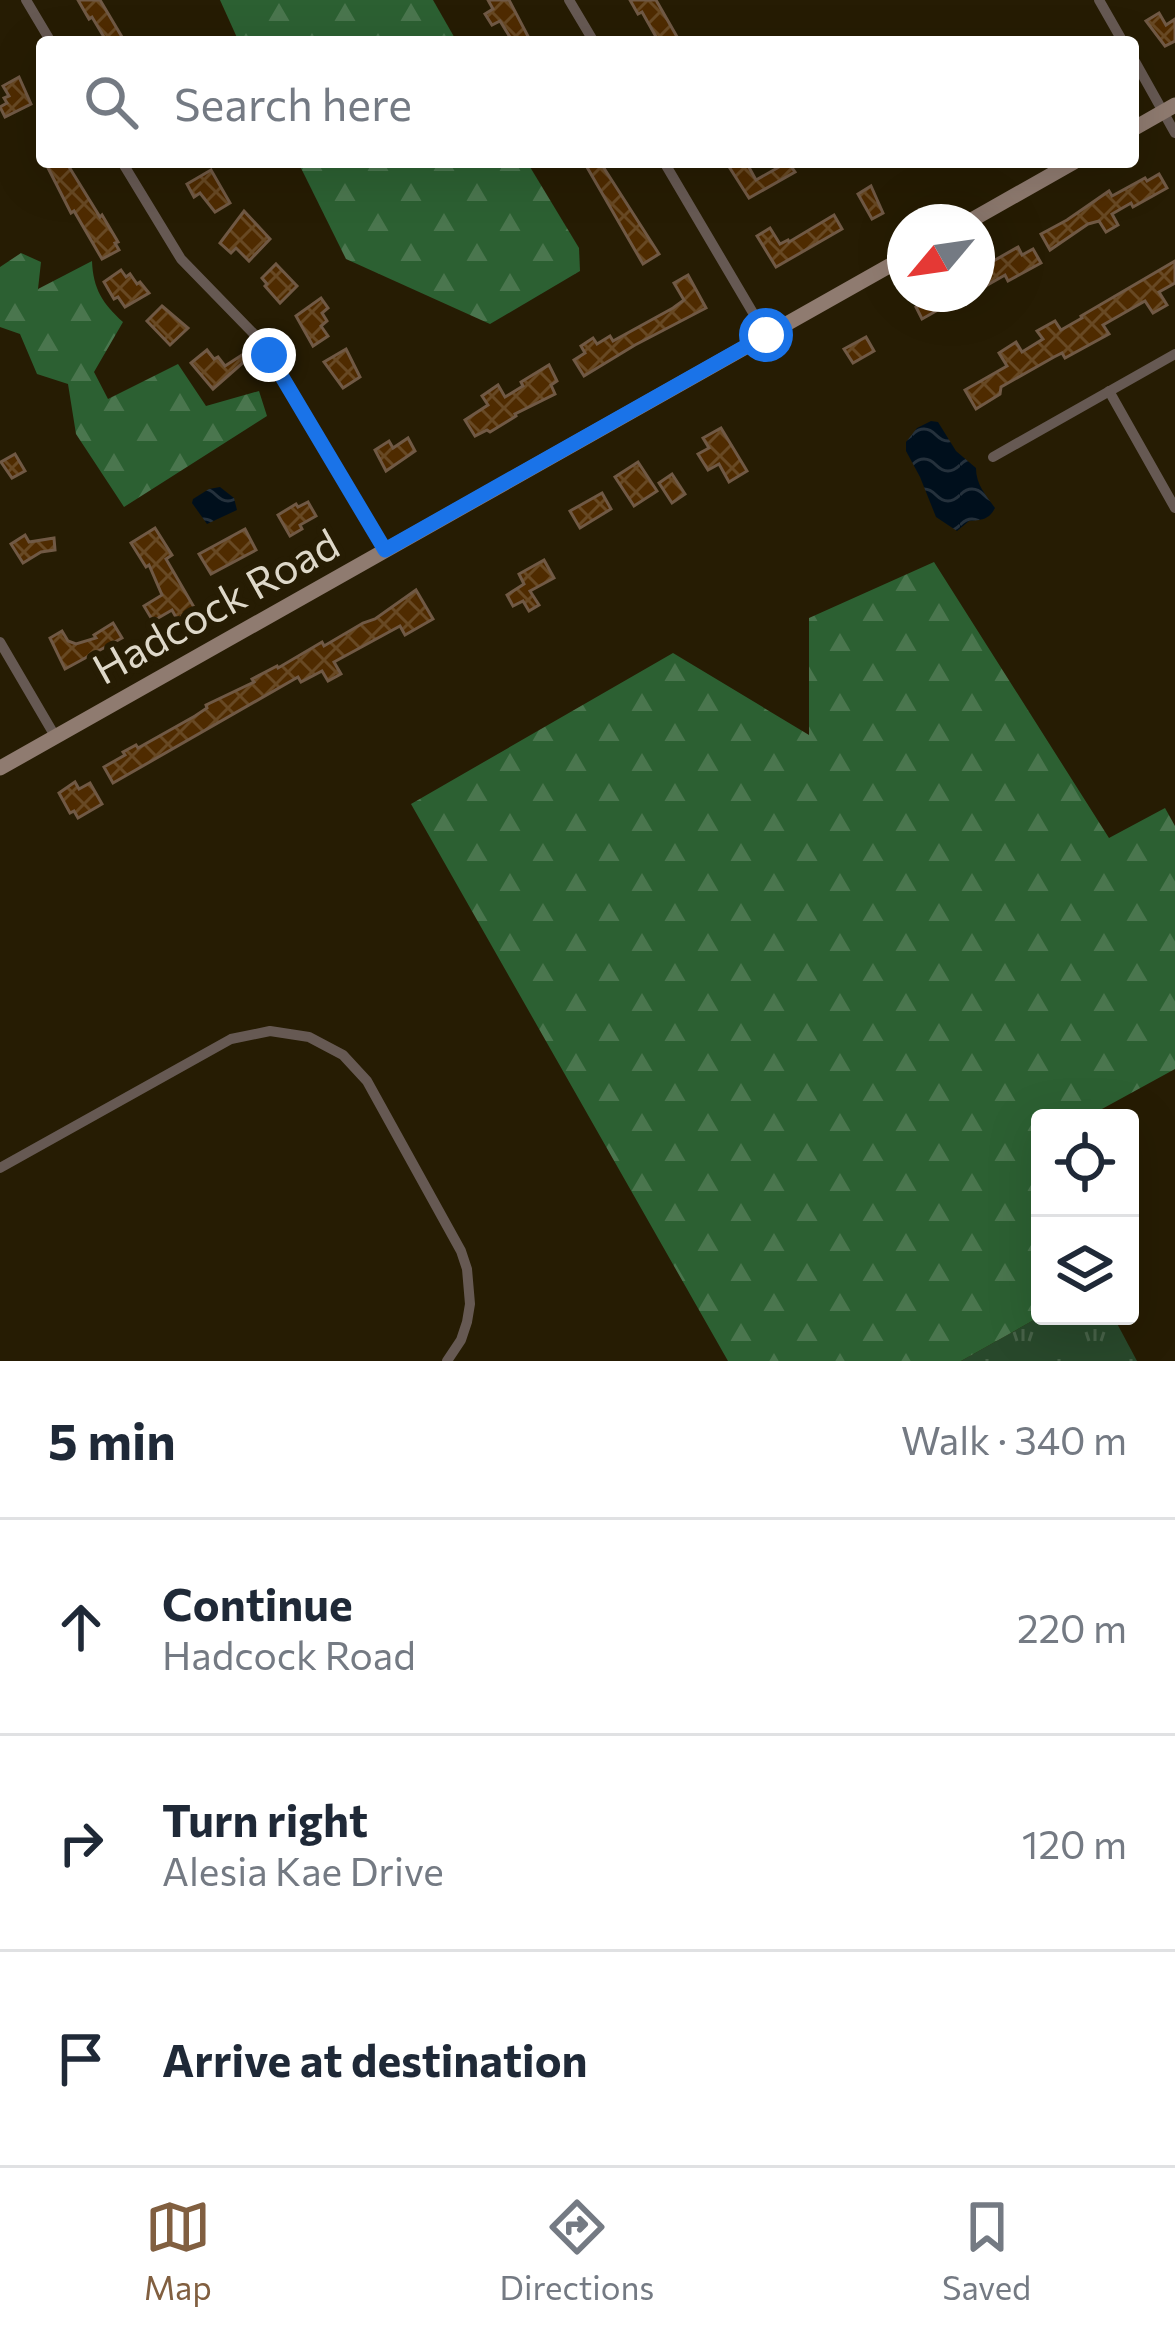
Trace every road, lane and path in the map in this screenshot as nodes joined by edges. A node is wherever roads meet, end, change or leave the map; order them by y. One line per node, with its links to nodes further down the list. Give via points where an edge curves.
1 (26, 0): 4 (street)
2 (569, 0): 5 (street)
3 (1099, 0): 6 (street)
4 (47, 36)
5 (590, 36)
6 (1120, 36)
7 (1139, 66): 8 (street)
8 (1169, 108): 9 (street); 10 (street)
9 (1139, 126)
10 (1175, 133)
11 (126, 168): 21 (street, via 181,259 269,355)
12 (668, 168): 16 (street)
13 (1063, 168): 14 (street)
14 (995, 207)
15 (887, 267): 16 (street, Hadcock Road)
16 (766, 335): 21 (street, Hadcock Road)
17 (1175, 354): 18 (street)
18 (1109, 391): 19 (street); 20 (street)
19 (993, 457)
20 (1175, 508)
21 (385, 550): 23 (street, Hadcock Road)
22 (0, 642): 23 (street)
23 (55, 736): 24 (street, Hadcock Road)
24 (0, 767)
25 (0, 1168): 26 (street, via 221,1043 270,1031 309,1036 367,1081 461,1251 470,1285 467,1322)
26 (447, 1361)

